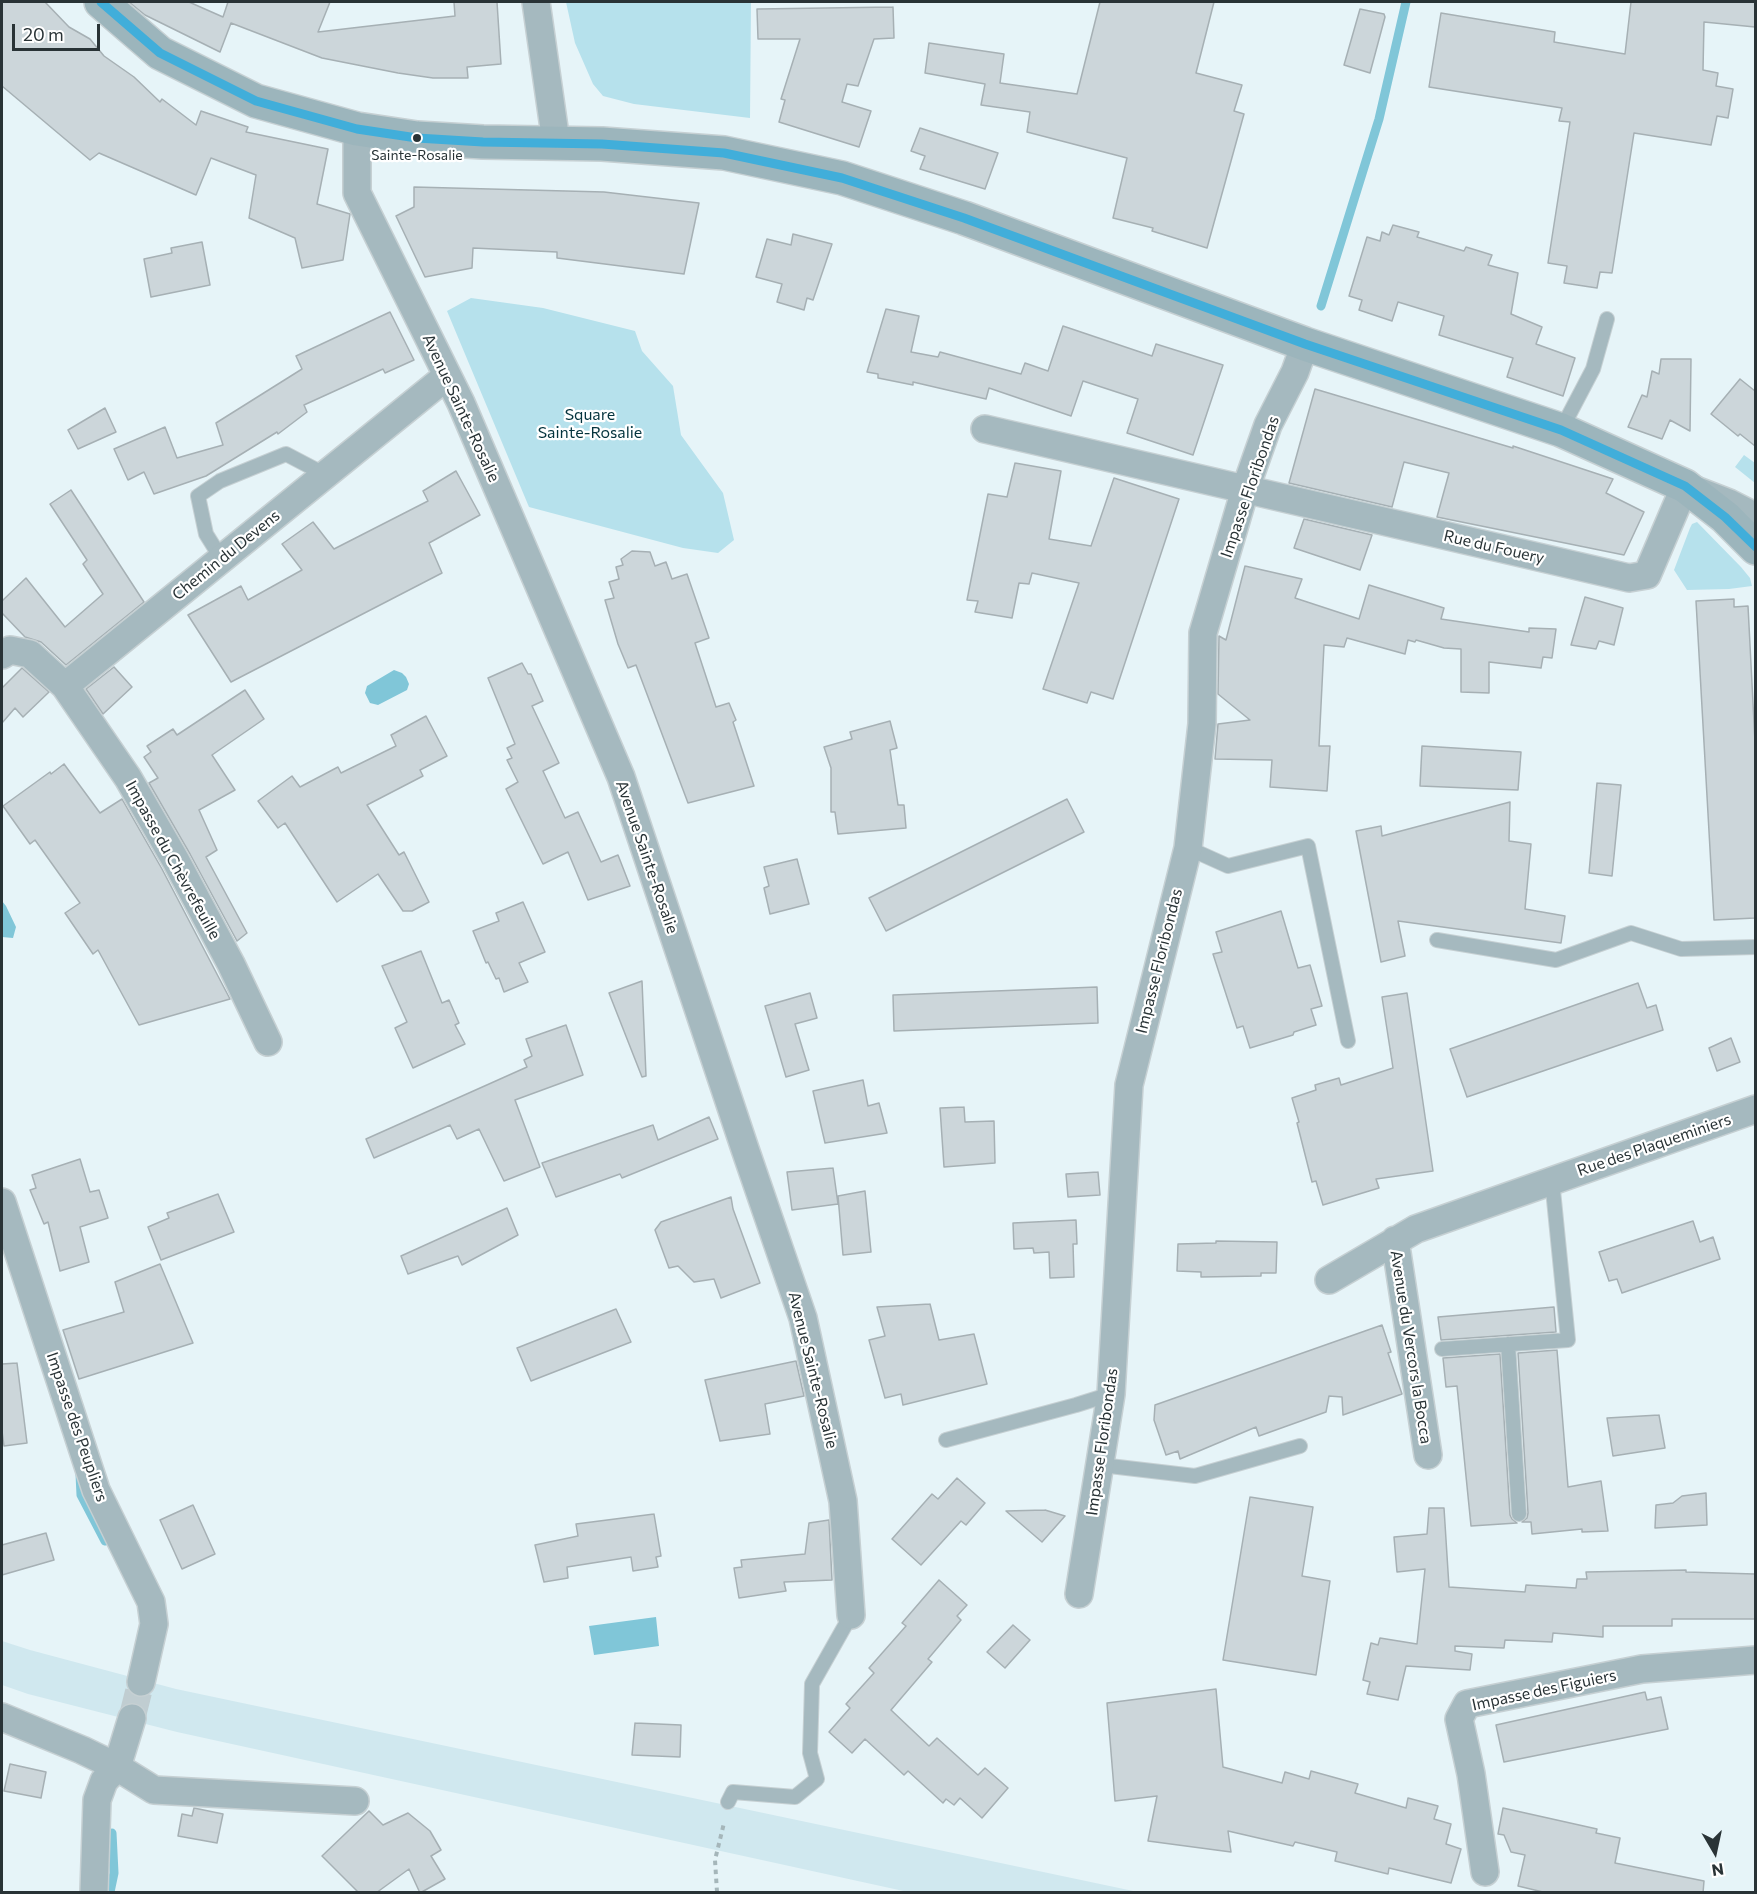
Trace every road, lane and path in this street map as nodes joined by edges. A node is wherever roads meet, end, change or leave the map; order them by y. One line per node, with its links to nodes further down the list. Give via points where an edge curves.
1 (101, 2): 3 (street, via 160,52 256,101)
2 (536, 2): 4 (street)
3 (357, 129): 4 (street, via 417,138); 7 (street, Avenue Sainte-Rosalie, via 357,193)
4 (556, 142): 6 (street, via 724,153 842,178 964,218)
5 (1606, 319): 9 (lane, via 1593,369)
6 (1305, 345): 9 (street); 12 (street, Impasse Floribondas, via 1296,372 1268,425)
7 (447, 376): 10 (street, Chemin du Devens); 37 (street, Avenue Sainte-Rosalie, via 621,777 803,1318 843,1501)
8 (985, 429): 12 (street)
9 (1561, 430): 11 (street)
10 (326, 476): 15 (street, Chemin du Devens); 15 (lane, via 286,454 220,481 198,496 206,534)
11 (1685, 486): 12 (street, Rue du Fouery, via 1647,576 1629,578); 13 (street); 14 (street, via 1725,517)
12 (1245, 490): 18 (street, Impasse Floribondas, via 1203,633 1202,724)
13 (1755, 517)
14 (1755, 548)
15 (221, 558): 17 (street, Chemin du Devens)
16 (2, 655): 17 (street, via 10,650 30,654)
17 (65, 686): 21 (street, Impasse du Chèvrefeuille, via 128,778 176,861)
18 (1188, 848): 22 (lane, via 1228,866 1308,846); 30 (street, Impasse Floribondas, via 1129,1085)
19 (1437, 940): 20 (lane, via 1556,960 1631,933 1681,949)
20 (1755, 947)
21 (268, 1041)
22 (1348, 1041)
23 (1755, 1109): 24 (street, Rue des Plaqueminiers)
24 (1552, 1180): 26 (street, Rue des Plaqueminiers); 28 (lane, via 1568,1340)
25 (2, 1202): 39 (street, Impasse des Peupliers, via 96,1490 151,1602 154,1624)
26 (1395, 1240): 27 (street, Rue des Plaqueminiers); 33 (street, Avenue du Vercors la Bocca)
27 (1329, 1280)
28 (1508, 1344): 29 (lane); 35 (lane)
29 (1442, 1349)
30 (1111, 1394): 31 (lane); 34 (street, Impasse Floribondas)
31 (946, 1440)
32 (1300, 1446): 34 (lane, via 1195,1476)
33 (1428, 1455)
34 (1101, 1465): 36 (street, Impasse Floribondas)
35 (1519, 1514)
36 (1079, 1594)
37 (851, 1615): 44 (lane, via 812,1684 810,1753 817,1779 795,1797 733,1791)
38 (1755, 1660): 45 (street, Impasse des Figuiers, via 1642,1669 1467,1704 1459,1719)
39 (141, 1682)
40 (2, 1717): 42 (street)
41 (132, 1718): 42 (street)
42 (117, 1767): 43 (street, via 154,1790); 46 (street, via 104,1782 97,1800)
43 (355, 1801)
44 (728, 1802): 47 (path, via 715,1860)
45 (1485, 1872)
46 (94, 1893)
47 (717, 1893)

